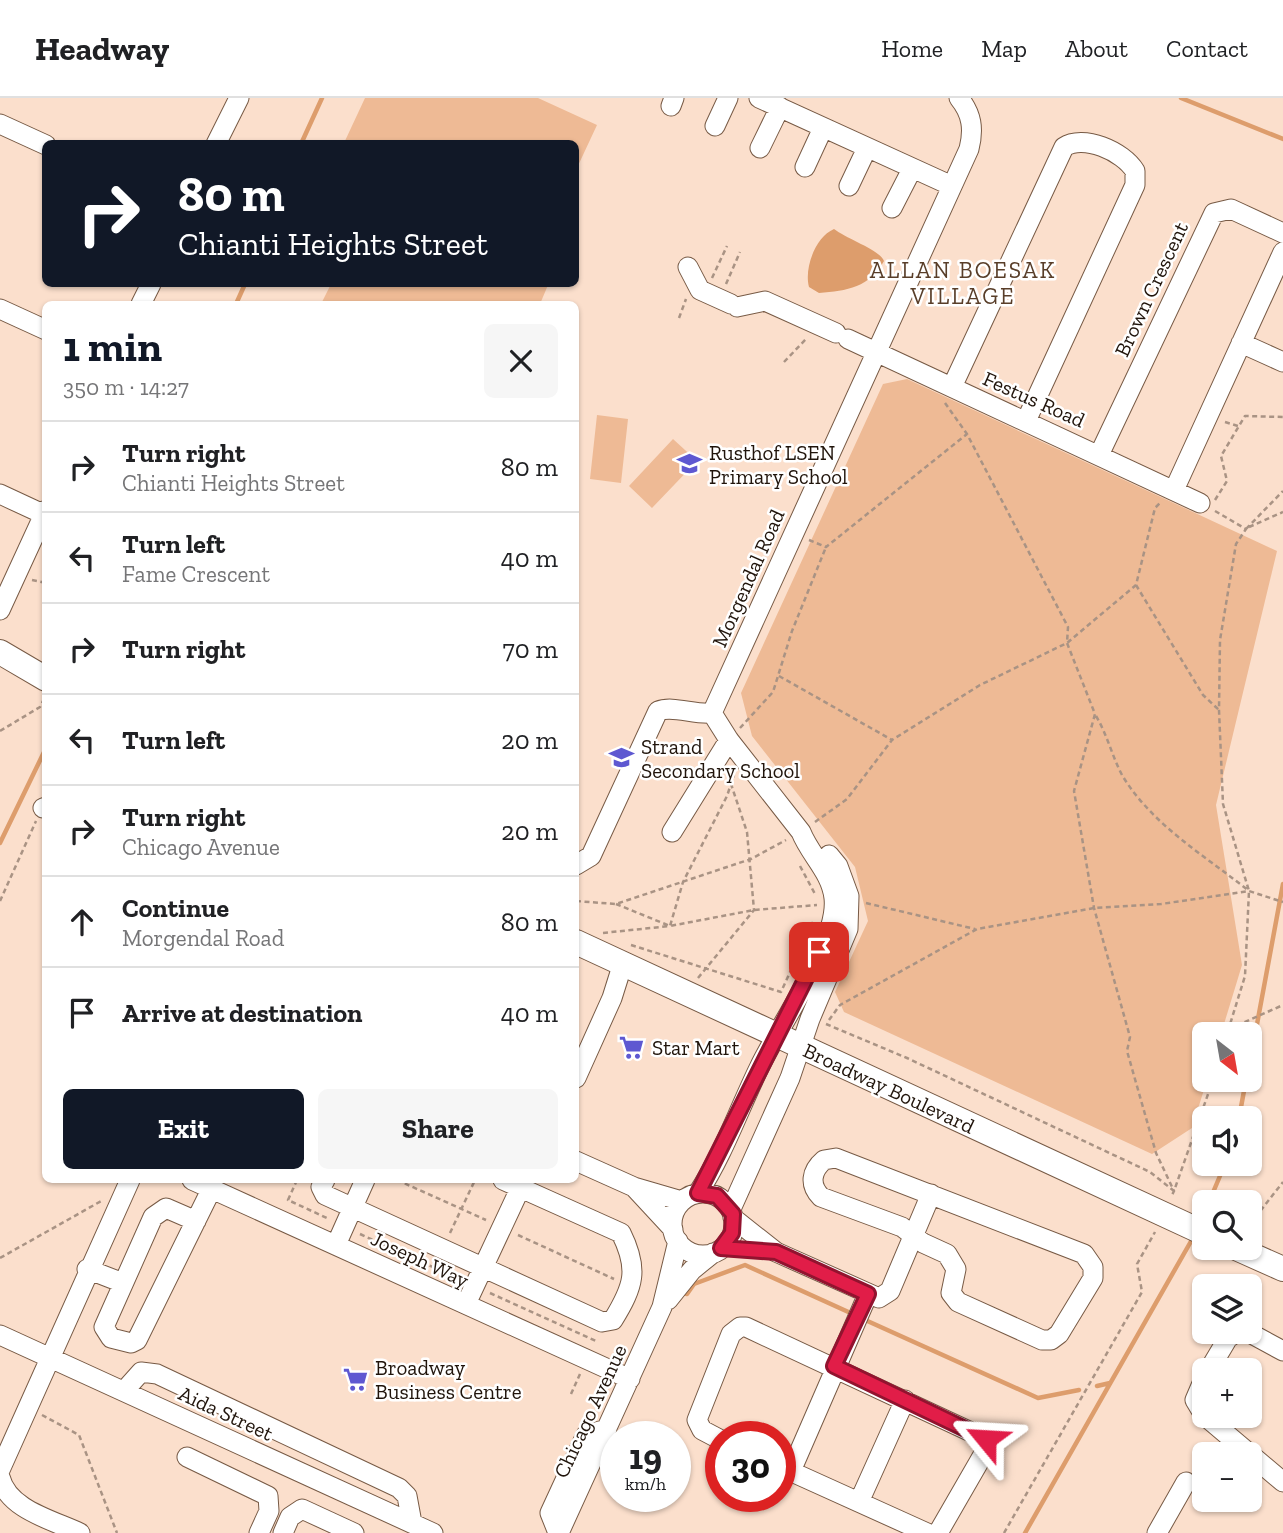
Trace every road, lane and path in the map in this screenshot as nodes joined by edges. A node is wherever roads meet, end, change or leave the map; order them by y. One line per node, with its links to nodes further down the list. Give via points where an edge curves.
1 (239, 98): 9 (street)
2 (728, 98): 7 (street)
3 (759, 98): 5 (street)
4 (959, 98): 16 (street, Morgendal Road, via 969,112 973,135)
5 (780, 107): 8 (street); 11 (street)
6 (0, 124): 10 (street)
7 (715, 126)
8 (823, 128): 12 (street); 13 (street)
9 (218, 140)
10 (42, 143)
11 (760, 148)
12 (867, 148): 14 (street); 15 (street)
13 (804, 167)
14 (912, 169): 16 (street); 17 (street)
15 (849, 186)
16 (952, 186): 29 (street, Morgendal Road)
17 (892, 208)
18 (1283, 233): 36 (street, Brown Crescent, via 1231,209 1214,213)
19 (727, 246): 23 (path)
20 (740, 252): 24 (path)
21 (1283, 253): 28 (street)
22 (688, 267): 27 (street, Festus Road, via 700,290 734,306 765,301)
23 (712, 279)
24 (726, 285)
25 (0, 309): 26 (street)
26 (42, 328)
27 (834, 332): 29 (street, Festus Road); 30 (path)
28 (1241, 343): 31 (street); 37 (street)
29 (875, 351): 32 (street, Festus Road); 45 (street, Morgendal Road)
30 (784, 362)
31 (1283, 362)
32 (952, 387): 34 (street, Festus Road); 34 (street, via 1064,148 1087,142 1124,158 1135,171 1135,185); 35 (path, via 944,406)
33 (1283, 416): 44 (path, via 1245,416 1221,456 1227,481 1210,508)
34 (1026, 421): 36 (street, Festus Road)
35 (967, 434): 46 (path); 49 (path, via 1068,628)
36 (1100, 453): 37 (street, Festus Road)
37 (1175, 488): 40 (street, Festus Road); 47 (path, via 1155,508)
38 (1283, 491): 44 (path)
39 (0, 494): 41 (street)
40 (1200, 503)
41 (42, 511)
42 (1283, 512): 44 (path)
43 (42, 516): 48 (street)
44 (1246, 529): 54 (path, via 1236,544 1220,640)
45 (793, 533): 46 (path); 55 (street, Morgendal Road)
46 (826, 547): 51 (path)
47 (1136, 585): 49 (path); 54 (path, via 1203,695)
48 (0, 610)
49 (1067, 643): 56 (path); 59 (path, via 980,685)
50 (0, 652): 52 (main road)
51 (778, 676): 58 (path, via 772,692); 59 (path)
52 (42, 677)
53 (42, 703): 57 (path)
54 (1219, 710): 71 (path, via 1223,804)
55 (712, 713): 58 (street); 69 (street, via 658,711 591,856)
56 (1095, 714): 71 (path, via 1122,774 1161,825); 78 (path, via 1074,791)
57 (0, 731)
58 (729, 740): 64 (street); 65 (street)
59 (892, 740): 65 (path, via 847,799)
60 (743, 780): 61 (path, via 736,771)
61 (731, 784): 67 (path); 70 (path)
62 (42, 812): 73 (path)
63 (779, 830): 65 (path)
64 (673, 832)
65 (793, 836): 66 (path); 67 (path); 72 (street, via 815,840 838,866); 91 (street, via 830,882 834,912 830,929)
66 (792, 851)
67 (751, 859): 70 (path); 79 (path)
68 (797, 862): 77 (path)
69 (579, 863)
70 (683, 882): 76 (path); 80 (path)
71 (1249, 891): 75 (path); 78 (path); 89 (path, via 1245,976)
72 (849, 896): 81 (path, via 871,906); 88 (street, via 851,916 845,943)
73 (0, 901)
74 (579, 901): 76 (path)
75 (1283, 902)
76 (616, 904): 80 (path)
77 (821, 904): 79 (path); 85 (path, via 781,992)
78 (1094, 908): 81 (path); 108 (path, via 1130,1037 1127,1051 1156,1153)
79 (754, 909): 80 (path); 85 (path)
80 (670, 926): 82 (path, via 596,933)
81 (977, 929): 88 (path, via 840,1005)
82 (608, 937)
83 (579, 943): 84 (main road, Broadway Boulevard)
84 (622, 952): 85 (path); 86 (main road, Broadway Boulevard); 93 (street, via 612,998)
85 (707, 969): 86 (path)
86 (682, 993): 91 (main road, Broadway Boulevard)
87 (1283, 1005): 90 (path)
88 (818, 1022): 92 (street); 108 (path, via 907,1058 1150,1172)
89 (1230, 1022)
90 (1244, 1022)
91 (776, 1037): 92 (main road, Broadway Boulevard); 95 (street)
92 (802, 1048): 96 (street); 114 (main road, Broadway Boulevard)
93 (579, 1071)
94 (1209, 1092): 108 (path)
95 (726, 1138): 96 (street); 110 (street)
96 (762, 1140): 113 (street)
97 (579, 1162): 106 (street)
98 (1283, 1182): 112 (path)
99 (127, 1183): 123 (path); 126 (street)
100 (200, 1183): 107 (street, Joseph Way)
101 (296, 1183): 116 (path, via 288,1200)
102 (324, 1183): 111 (street, via 322,1193)
103 (364, 1183): 111 (street)
104 (516, 1183): 125 (street)
105 (518, 1183): 125 (street, via 621,1233 632,1259 633,1280 615,1317 606,1323)
106 (634, 1187): 110 (street); 118 (street)
107 (212, 1188): 115 (street); 120 (street, Joseph Way)
108 (1174, 1191): 114 (path)
109 (931, 1194): 119 (street); 119 (street, via 836,1158 819,1164 813,1174 808,1188 821,1197 902,1227); 119 (street, via 1084,1254 1093,1267 1093,1278 1059,1334 1042,1340 955,1300 951,1289 956,1269 951,1258)
110 (690, 1197): 113 (street, via 717,1196); 118 (street, via 674,1214)
111 (352, 1208): 116 (street); 125 (street)
112 (1262, 1209)
113 (732, 1214): 121 (street, via 732,1233); 122 (street)
114 (1164, 1219): 117 (main road, Broadway Boulevard); 164 (path, via 1137,1264 1142,1292)
115 (196, 1221): 128 (street, via 166,1208 156,1214); 128 (street, via 137,1340 131,1343 111,1338 104,1327)
116 (344, 1226): 120 (street); 129 (path)
117 (1192, 1229)
118 (675, 1235): 121 (street, via 690,1251); 131 (street, Chicago Avenue)
119 (913, 1236): 132 (street, via 890,1291)
120 (336, 1245): 130 (street, Joseph Way)
121 (717, 1251): 122 (street); 131 (street, Chicago Avenue, via 692,1270)
122 (776, 1252): 132 (street)
123 (0, 1258)
124 (1262, 1259): 127 (main road)
125 (483, 1268): 129 (street)
126 (87, 1269): 128 (street); 137 (street)
127 (1283, 1269)
128 (123, 1283)
129 (475, 1286): 130 (street); 135 (path)
130 (466, 1304): 139 (street, Joseph Way)
131 (662, 1307): 139 (street, Chicago Avenue)
132 (862, 1307): 138 (street)
133 (0, 1335): 137 (street, Aida Street)
134 (1262, 1340): 136 (street)
135 (596, 1341)
136 (1283, 1351)
137 (48, 1357): 140 (street, Aida Street); 142 (street)
138 (834, 1366): 141 (street); 144 (street, via 746,1327 734,1330 697,1420); 145 (street)
139 (629, 1379): 161 (street, Chicago Avenue)
140 (124, 1391): 153 (street, Aida Street); 153 (street, via 141,1372 157,1374 400,1488 407,1496)
141 (905, 1400): 152 (street); 163 (street, via 987,1442)
142 (27, 1406): 147 (street); 156 (path, via 79,1435)
143 (1220, 1428): 151 (street)
144 (705, 1432)
145 (796, 1447)
146 (187, 1457): 157 (street, via 267,1494 271,1505)
147 (0, 1470)
148 (796, 1473): 152 (street)
149 (0, 1477): 154 (street, via 16,1503)
150 (1186, 1482): 165 (street)
151 (1283, 1482)
152 (859, 1502): 162 (street)
153 (412, 1523): 160 (street, Aida Street)
154 (52, 1527): 155 (street)
155 (80, 1533)
156 (117, 1533)
157 (259, 1533)
158 (283, 1533): 159 (street, via 290,1517 302,1509)
159 (354, 1533)
160 (433, 1533)
161 (559, 1533)
162 (927, 1533)
163 (938, 1533)
164 (1004, 1533)
165 (1157, 1533)

